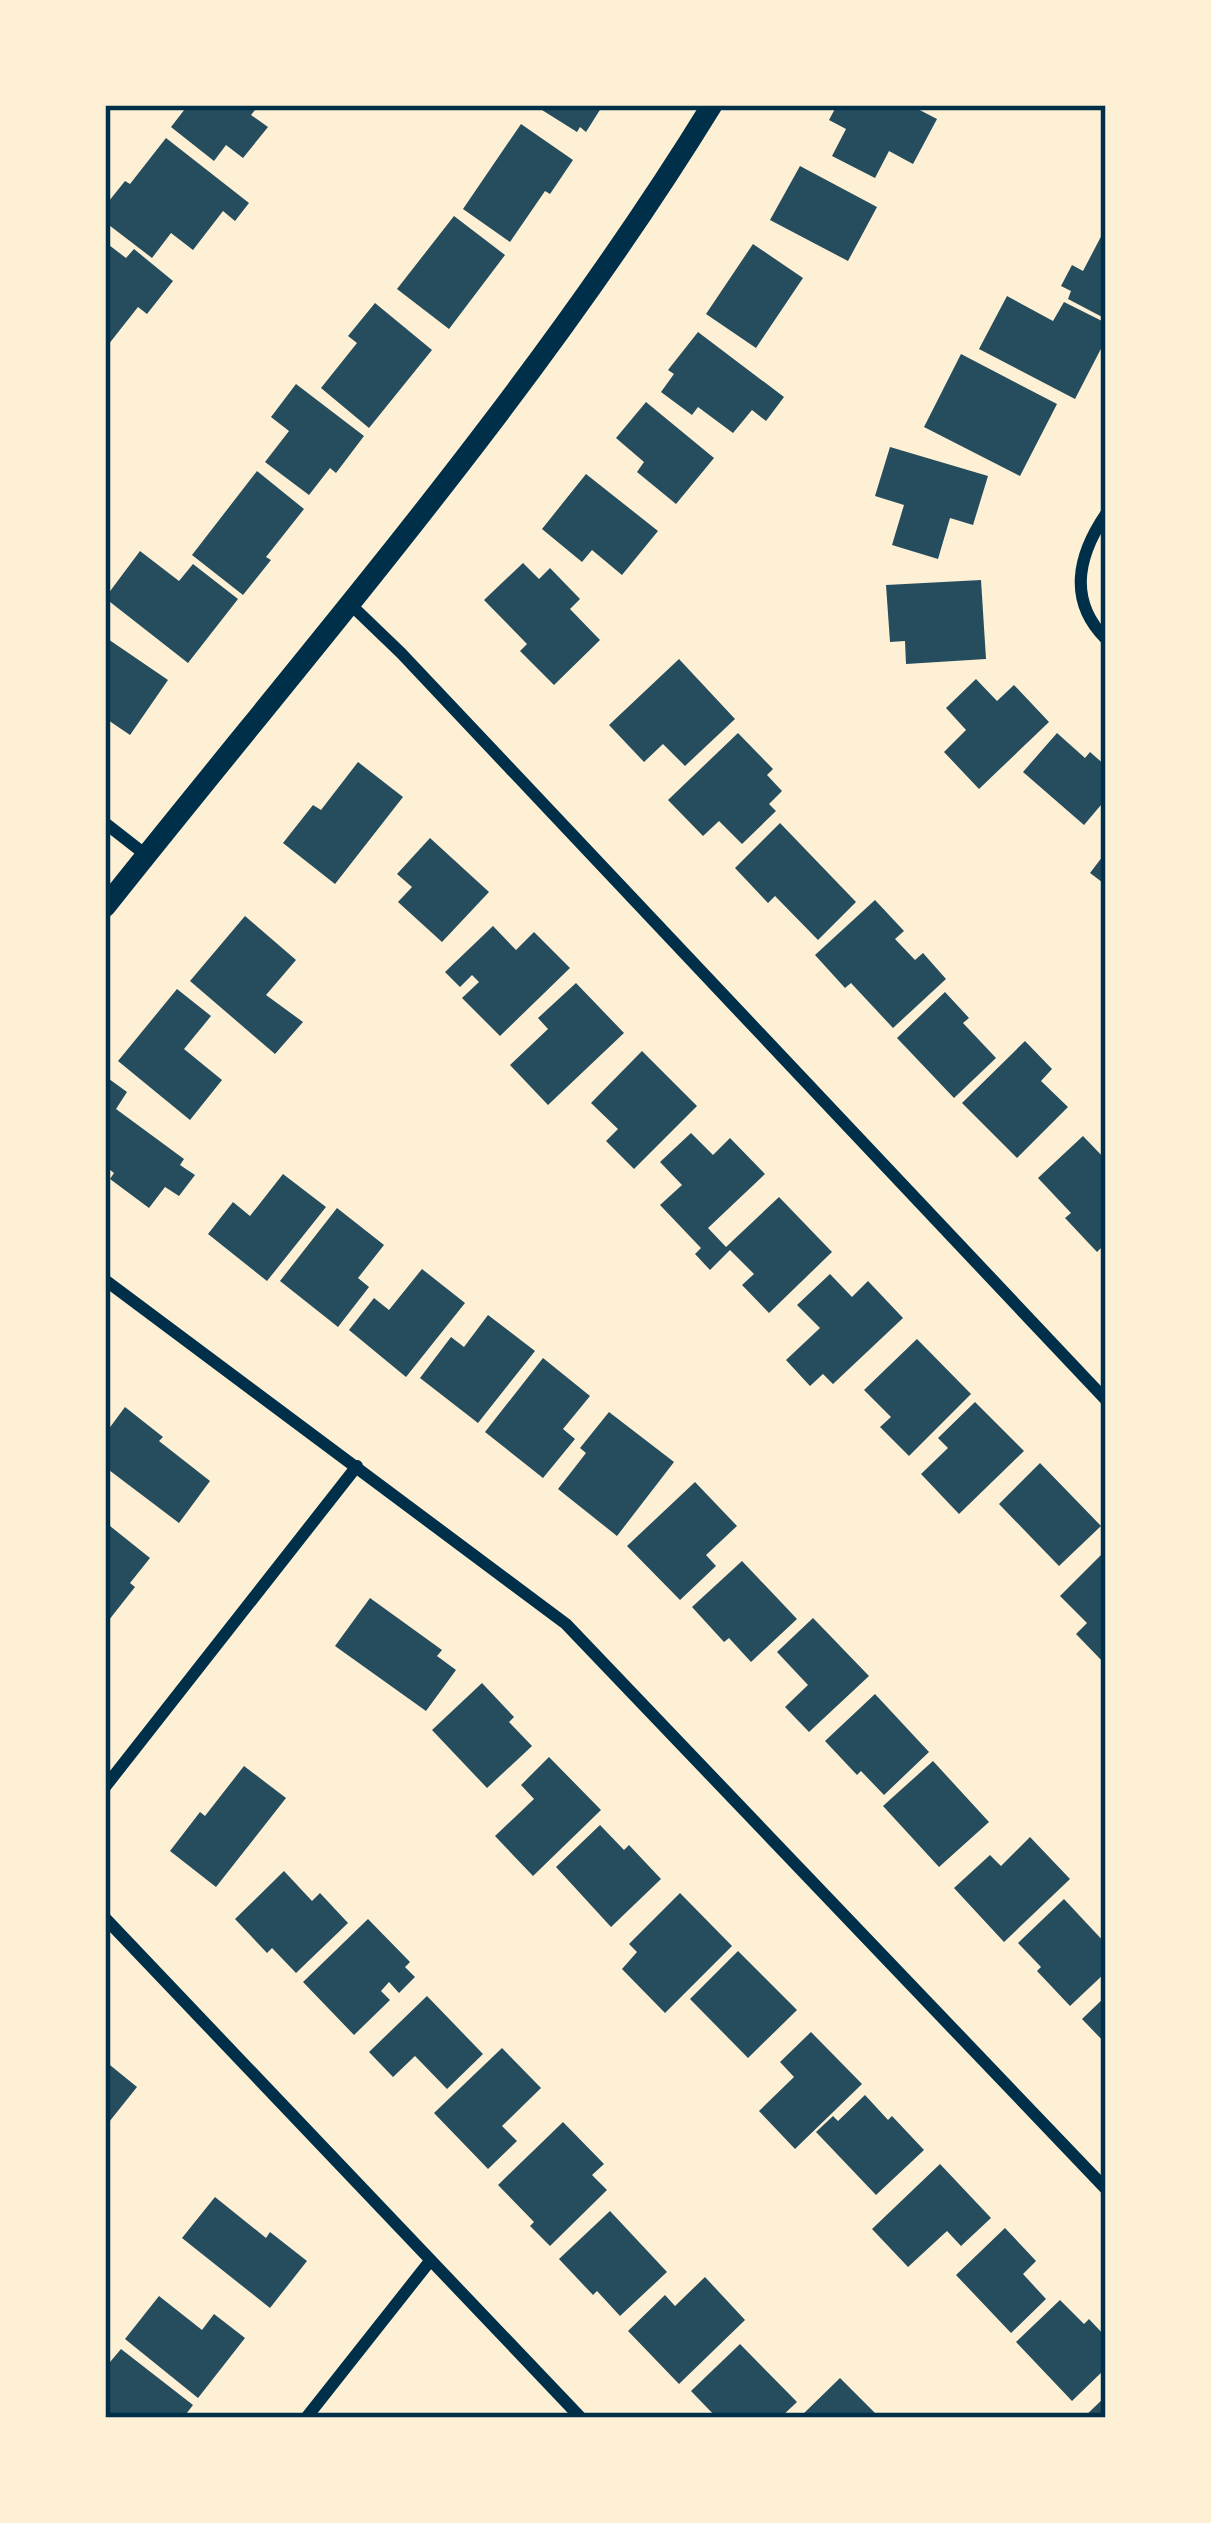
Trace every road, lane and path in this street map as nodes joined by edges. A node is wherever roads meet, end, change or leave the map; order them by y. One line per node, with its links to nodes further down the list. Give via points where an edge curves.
1 (712, 105): 3 (street, via 608,268)
2 (1106, 514): 4 (street, via 1080,566 1080,592)
3 (348, 602): 6 (street); 9 (street)
4 (1106, 639)
5 (105, 823): 6 (street)
6 (146, 855): 7 (street)
7 (105, 907)
8 (105, 1280): 10 (street)
9 (1106, 1400)
10 (357, 1466): 11 (street); 13 (street, via 566,1624)
11 (105, 1787)
12 (105, 1918): 14 (street)
13 (1106, 2189)
14 (430, 2261): 15 (street); 16 (street)
15 (306, 2418)
16 (581, 2418)

